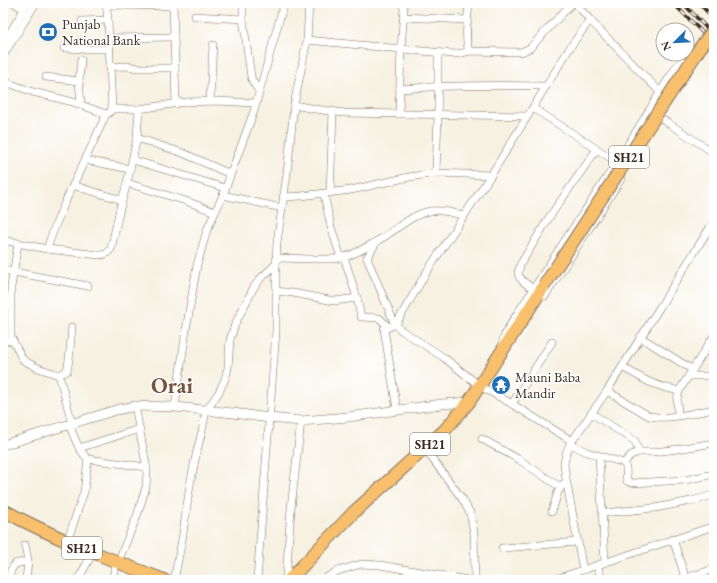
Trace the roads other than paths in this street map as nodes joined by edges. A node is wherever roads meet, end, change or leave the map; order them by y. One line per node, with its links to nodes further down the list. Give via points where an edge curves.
1 (14, 3): 11 (street)
2 (36, 3): 30 (street)
3 (243, 3): 14 (street)
4 (284, 3): 40 (street)
5 (309, 3): 22 (street)
6 (400, 3): 13 (street, via 403,6)
7 (469, 3): 16 (street)
8 (573, 3): 17 (street); 28 (street, via 526,51)
9 (106, 4): 10 (street); 15 (street)
10 (173, 4): 21 (street)
11 (26, 6): 23 (street)
12 (195, 16): 14 (street)
13 (403, 17): 16 (street); 27 (street)
14 (243, 18): 40 (street, via 251,77)
15 (108, 20): 18 (street); 20 (street)
16 (468, 20): 28 (street)
17 (590, 20): 38 (street); 41 (street)
18 (82, 21)
19 (714, 29): 86 (main road, SH21, bridge)
20 (109, 38): 21 (street); 26 (street)
21 (174, 38): 33 (street)
22 (307, 40): 27 (street); 46 (street)
23 (3, 44)
24 (213, 45): 42 (street)
25 (64, 48): 26 (street)
26 (110, 49): 32 (street)
27 (401, 49): 29 (street); 39 (street)
28 (470, 51): 29 (street)
29 (438, 53): 37 (street)
30 (3, 56)
31 (81, 60): 36 (street)
32 (110, 66): 33 (street); 49 (street)
33 (175, 68): 43 (street)
34 (46, 77): 36 (street)
35 (3, 81): 45 (street)
36 (79, 81): 45 (street)
37 (438, 86): 38 (street); 39 (street); 52 (street)
38 (546, 86): 48 (street)
39 (400, 89): 51 (street)
40 (259, 91): 44 (street)
41 (660, 92): 54 (street, via 679,63 688,62 692,67 691,71); 60 (street)
42 (210, 101): 43 (street); 44 (street)
43 (176, 103): 47 (street)
44 (256, 104): 63 (street)
45 (82, 105): 49 (street)
46 (294, 105): 50 (street); 69 (street)
47 (139, 108): 49 (street); 55 (street)
48 (532, 108): 53 (street); 56 (street)
49 (109, 111): 58 (street)
50 (332, 112): 51 (street); 68 (street)
51 (399, 114): 52 (street)
52 (438, 115): 53 (street); 62 (street)
53 (528, 116): 64 (street)
54 (659, 117): 57 (street); 100 (street, via 616,188 516,339)
55 (137, 138): 59 (street); 63 (street, via 183,153)
56 (597, 149): 60 (street); 86 (street, via 550,216 520,265 519,277)
57 (714, 153)
58 (85, 160): 61 (street); 66 (street)
59 (132, 160): 61 (street); 67 (street)
60 (617, 162): 86 (street)
61 (130, 169): 65 (street)
62 (436, 173): 64 (street); 68 (street)
63 (230, 174): 67 (street)
64 (491, 175): 73 (street)
65 (127, 182): 70 (street); 72 (street)
66 (73, 185): 70 (street); 78 (street)
67 (224, 192): 71 (street); 72 (street)
68 (327, 193): 69 (street); 80 (street, via 331,227)
69 (283, 197): 71 (street)
70 (122, 200): 78 (street, via 111,249 105,255)
71 (282, 208): 82 (street)
72 (216, 212): 111 (street, via 207,230 197,264)
73 (463, 216): 76 (street, via 429,211); 91 (street)
74 (714, 221): 95 (street)
75 (3, 240): 77 (street)
76 (378, 240): 79 (street); 81 (street)
77 (18, 244): 78 (street); 84 (street)
78 (47, 249)
79 (353, 254): 80 (street); 81 (street)
80 (343, 258): 82 (street); 88 (street)
81 (367, 258): 91 (street, via 393,320)
82 (276, 261): 87 (street); 114 (street, via 254,287 235,324 230,340 226,379)
83 (3, 270): 84 (street)
84 (14, 272): 85 (street); 90 (street)
85 (88, 286)
86 (539, 287): 100 (main road, SH21)
87 (276, 291): 88 (street, via 334,301); 117 (street, via 276,331)
88 (357, 298): 93 (street, via 361,317 379,318)
89 (3, 303): 90 (street)
90 (11, 304): 97 (street)
91 (397, 322): 93 (street); 105 (street, via 398,327)
92 (72, 327): 103 (street, via 67,371)
93 (389, 327): 113 (street, via 384,329)
94 (714, 336): 99 (street)
95 (640, 337): 101 (street); 102 (street)
96 (3, 341): 97 (street)
97 (13, 341): 103 (street, via 23,360)
98 (552, 342): 109 (street)
99 (710, 348): 102 (street)
100 (503, 350): 105 (main road, SH21)
101 (622, 367): 106 (street); 107 (street, via 649,382)
102 (691, 373): 104 (street); 107 (street)
103 (59, 375): 119 (street)
104 (714, 376)
105 (480, 386): 108 (main road, SH21); 109 (street)
106 (607, 391): 115 (street); 116 (street, via 649,416)
107 (679, 391): 116 (street)
108 (469, 402): 113 (street); 126 (main road, SH21, via 445,430)
109 (512, 404): 122 (street)
110 (135, 406): 111 (street); 119 (street); 120 (street)
111 (175, 407): 114 (street)
112 (714, 409): 116 (street)
113 (397, 410): 118 (street)
114 (206, 411): 117 (street); 160 (street)
115 (591, 413): 122 (street); 127 (street, via 635,441)
116 (678, 415)
117 (268, 418): 118 (street); 161 (street)
118 (301, 421): 162 (street, via 291,508)
119 (71, 424): 124 (street); 125 (street)
120 (139, 429): 125 (street); 131 (street)
121 (482, 439): 134 (street)
122 (571, 443): 128 (street); 133 (street, via 564,464)
123 (714, 443): 127 (street)
124 (3, 445)
125 (79, 448): 129 (street)
126 (424, 449): 162 (main road, SH21, via 353,513); 165 (street, via 463,500 470,514 474,534)
127 (639, 452): 130 (street)
128 (599, 456): 130 (street); 138 (street)
129 (88, 459): 131 (street); 144 (street, via 84,492)
130 (624, 463): 132 (street, via 627,481 632,483 685,480)
131 (146, 467): 152 (street, via 146,487)
132 (714, 474)
133 (566, 480): 134 (street); 143 (street)
134 (560, 487): 137 (street)
135 (714, 495): 138 (street, via 655,508)
136 (3, 510): 140 (main road, SH21)
137 (552, 511)
138 (602, 513): 149 (street)
139 (3, 515): 140 (main road, SH21)
140 (27, 525): 144 (main road, SH21)
141 (714, 526): 142 (street)
142 (673, 539): 149 (street); 154 (street)
143 (577, 542): 146 (street); 153 (street)
144 (67, 544): 147 (main road, SH21)
145 (25, 545): 148 (street)
146 (502, 548)
147 (92, 555): 152 (main road, SH21); 157 (street)
148 (28, 562): 155 (street, via 15,564); 156 (street)
149 (605, 562): 150 (street)
150 (597, 565): 153 (street); 167 (street)
151 (714, 569): 154 (street)
152 (115, 570): 158 (main road, SH21); 159 (main road, SH21)
153 (583, 570): 166 (street)
154 (683, 579)
155 (9, 580)
156 (26, 580)
157 (78, 580)
158 (147, 580)
159 (164, 580)
160 (174, 580)
161 (257, 580)
162 (287, 580)
163 (324, 580): 164 (street, via 338,571 361,564)
164 (468, 580)
165 (475, 580)
166 (553, 580)
167 (602, 580)

